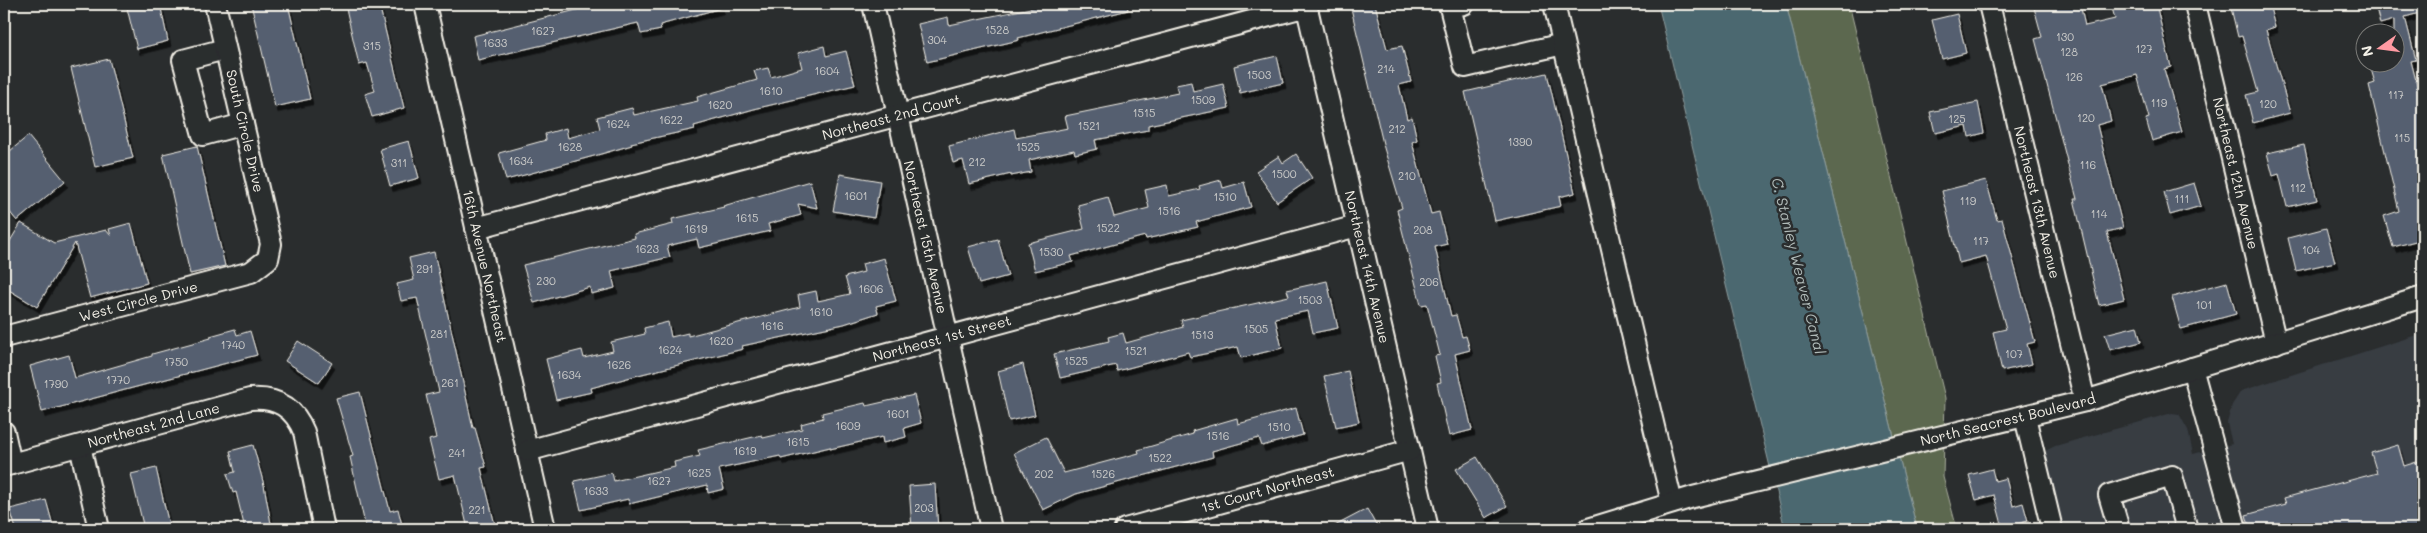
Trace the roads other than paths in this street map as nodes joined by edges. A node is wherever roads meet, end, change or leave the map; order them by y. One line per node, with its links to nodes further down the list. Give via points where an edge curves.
1 (215, 4): 10 (street, South Circle Drive)
2 (424, 4): 14 (street, 16th Avenue Northeast)
3 (873, 4): 11 (street, Northeast 15th Avenue)
4 (1464, 4): 9 (street, via 1450,7 1465,67)
5 (1554, 4): 9 (street)
6 (1988, 4): 21 (street, Northeast 13th Avenue)
7 (2195, 4): 19 (street, Northeast 12th Avenue)
8 (1307, 5): 11 (street, Northeast 2nd Court); 13 (street, Northeast 14th Avenue)
9 (1563, 44): 28 (street)
10 (226, 50): 12 (street, South Circle Drive); 12 (street, via 183,60 202,135)
11 (898, 116): 14 (street, Northeast 2nd Court); 18 (street, Northeast 15th Avenue)
12 (243, 124): 15 (street, South Circle Drive, via 272,244)
13 (1357, 226): 18 (street, Northeast 1st Street); 25 (street, Northeast 14th Avenue)
14 (476, 228): 26 (street, 16th Avenue Northeast)
15 (268, 259): 17 (street, West Circle Drive, via 250,272)
16 (2423, 297): 19 (street, North Seacrest Boulevard)
17 (4, 337)
18 (949, 337): 26 (street, Northeast 1st Street); 32 (street, Northeast 15th Avenue)
19 (2276, 343): 20 (street, North Seacrest Boulevard)
20 (2192, 368): 21 (street, North Seacrest Boulevard); 39 (street)
21 (2085, 401): 22 (street, North Seacrest Boulevard)
22 (2025, 417): 28 (street, North Seacrest Boulevard); 36 (street)
23 (4, 432): 27 (street)
24 (80, 446): 27 (street, Northeast 2nd Lane); 29 (street); 30 (street, Northeast 2nd Lane, via 250,399 278,401 289,408 304,432)
25 (1410, 450): 33 (street, 1st Court Northeast); 34 (street, Northeast 14th Avenue)
26 (527, 451): 31 (street, 16th Avenue Northeast)
27 (7, 465)
28 (1672, 503): 35 (street, North Seacrest Boulevard)
29 (99, 529)
30 (324, 529)
31 (545, 529)
32 (991, 529)
33 (1125, 529)
34 (1428, 529)
35 (1588, 529)
36 (2052, 529)
37 (2119, 529): 38 (street, via 2109,495 2172,476)
38 (2187, 529)
39 (2236, 529)

